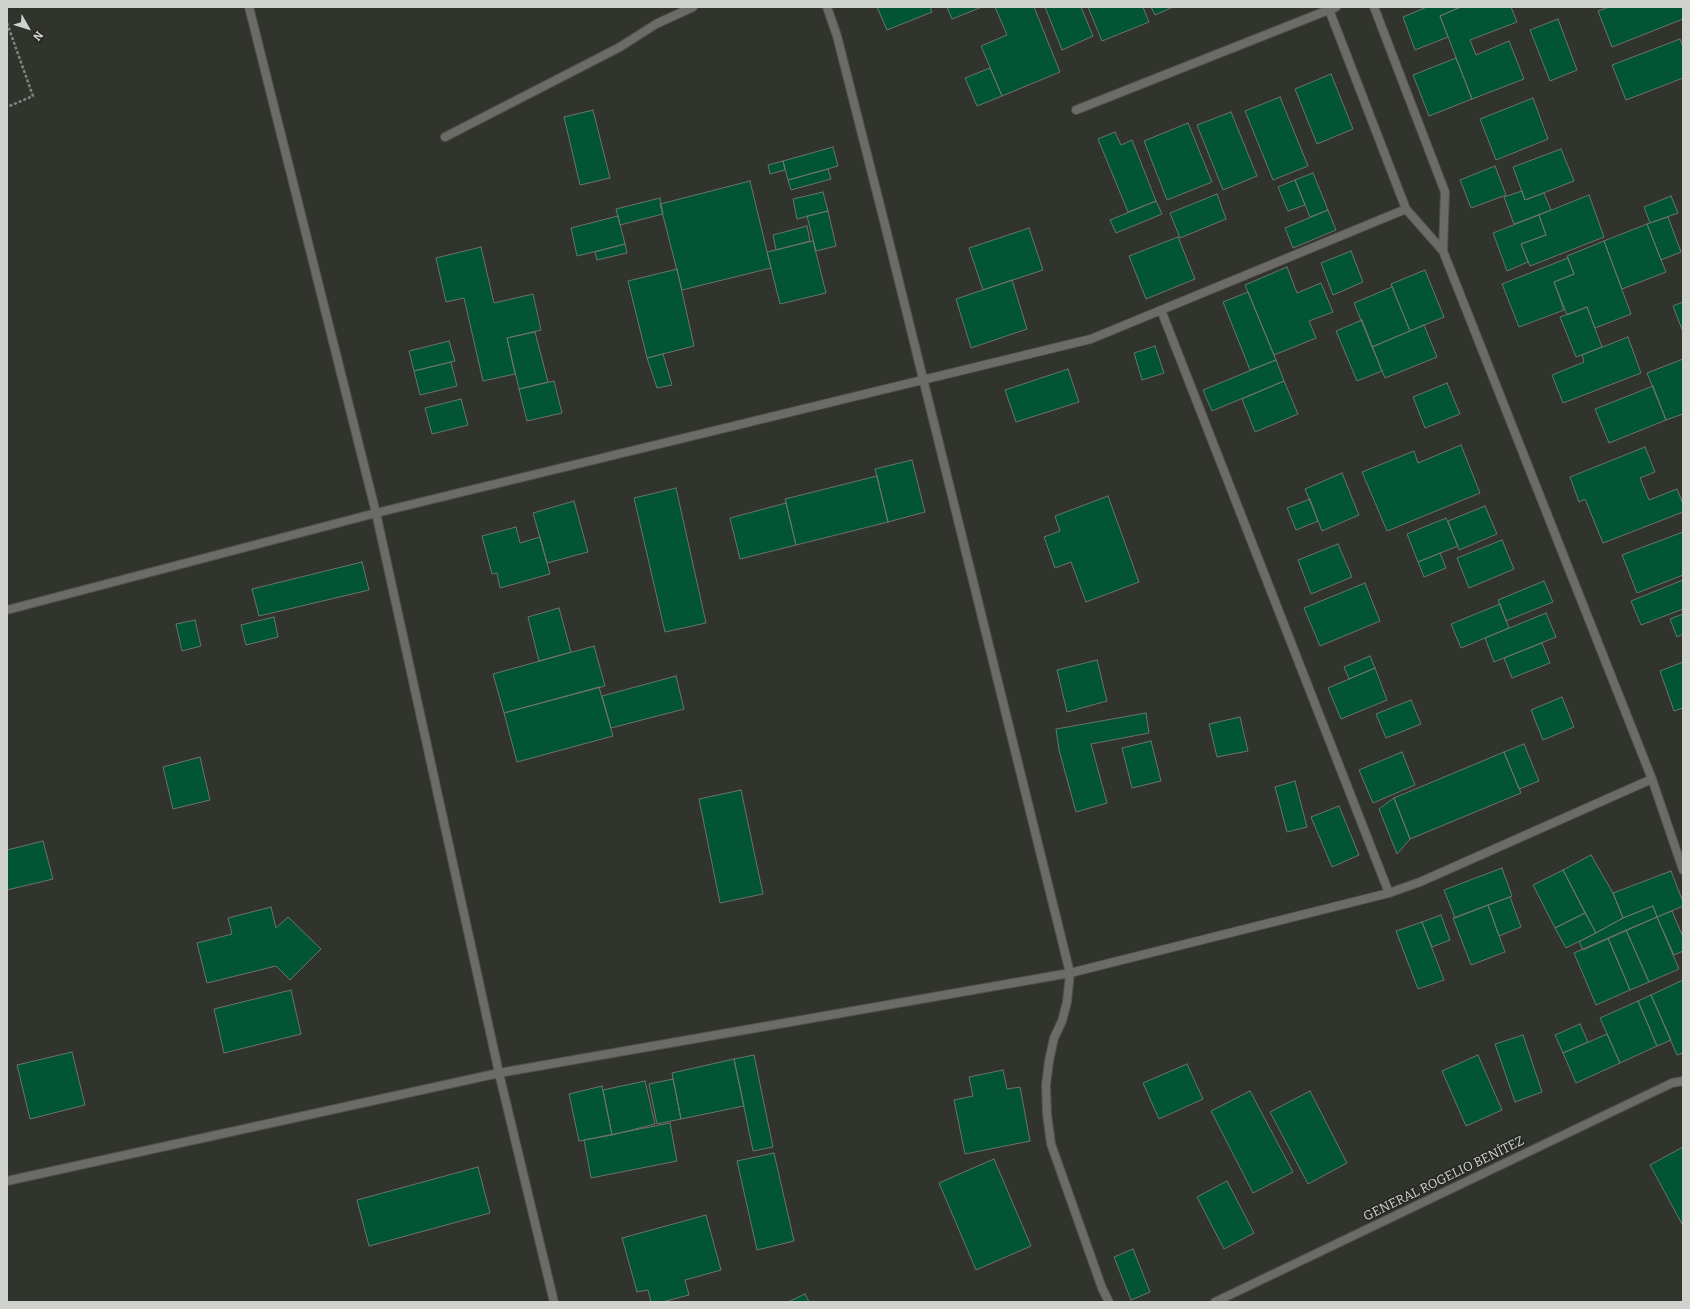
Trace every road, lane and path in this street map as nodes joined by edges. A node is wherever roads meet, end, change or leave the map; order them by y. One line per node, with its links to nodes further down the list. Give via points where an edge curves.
1 (249, 7): 14 (street)
2 (693, 7): 9 (street, via 656,24 620,47)
3 (827, 7): 13 (street, via 837,36)
4 (1374, 7): 11 (street, via 1446,192)
5 (1331, 8): 8 (street); 10 (street)
6 (7, 23): 7 (path, via 33,96)
7 (7, 106)
8 (1076, 110)
9 (445, 137)
10 (1406, 209): 11 (street); 12 (street)
11 (1443, 251): 16 (street)
12 (1161, 310): 13 (street, via 1092,339); 18 (street)
13 (923, 380): 14 (street); 19 (street)
14 (376, 513): 15 (street); 20 (street)
15 (7, 610)
16 (1652, 779): 17 (street); 18 (street, via 1420,882)
17 (1683, 870)
18 (1390, 892): 19 (street)
19 (1070, 973): 20 (street); 24 (street, via 1068,1002 1054,1038 1049,1061 1046,1085 1047,1114 1052,1144)
20 (498, 1073): 22 (street); 23 (street)
21 (1683, 1081): 25 (street, GENERAL ROGELIO BENÍTEZ, via 1672,1083)
22 (7, 1181)
23 (554, 1302)
24 (1108, 1302)
25 (1215, 1302)

